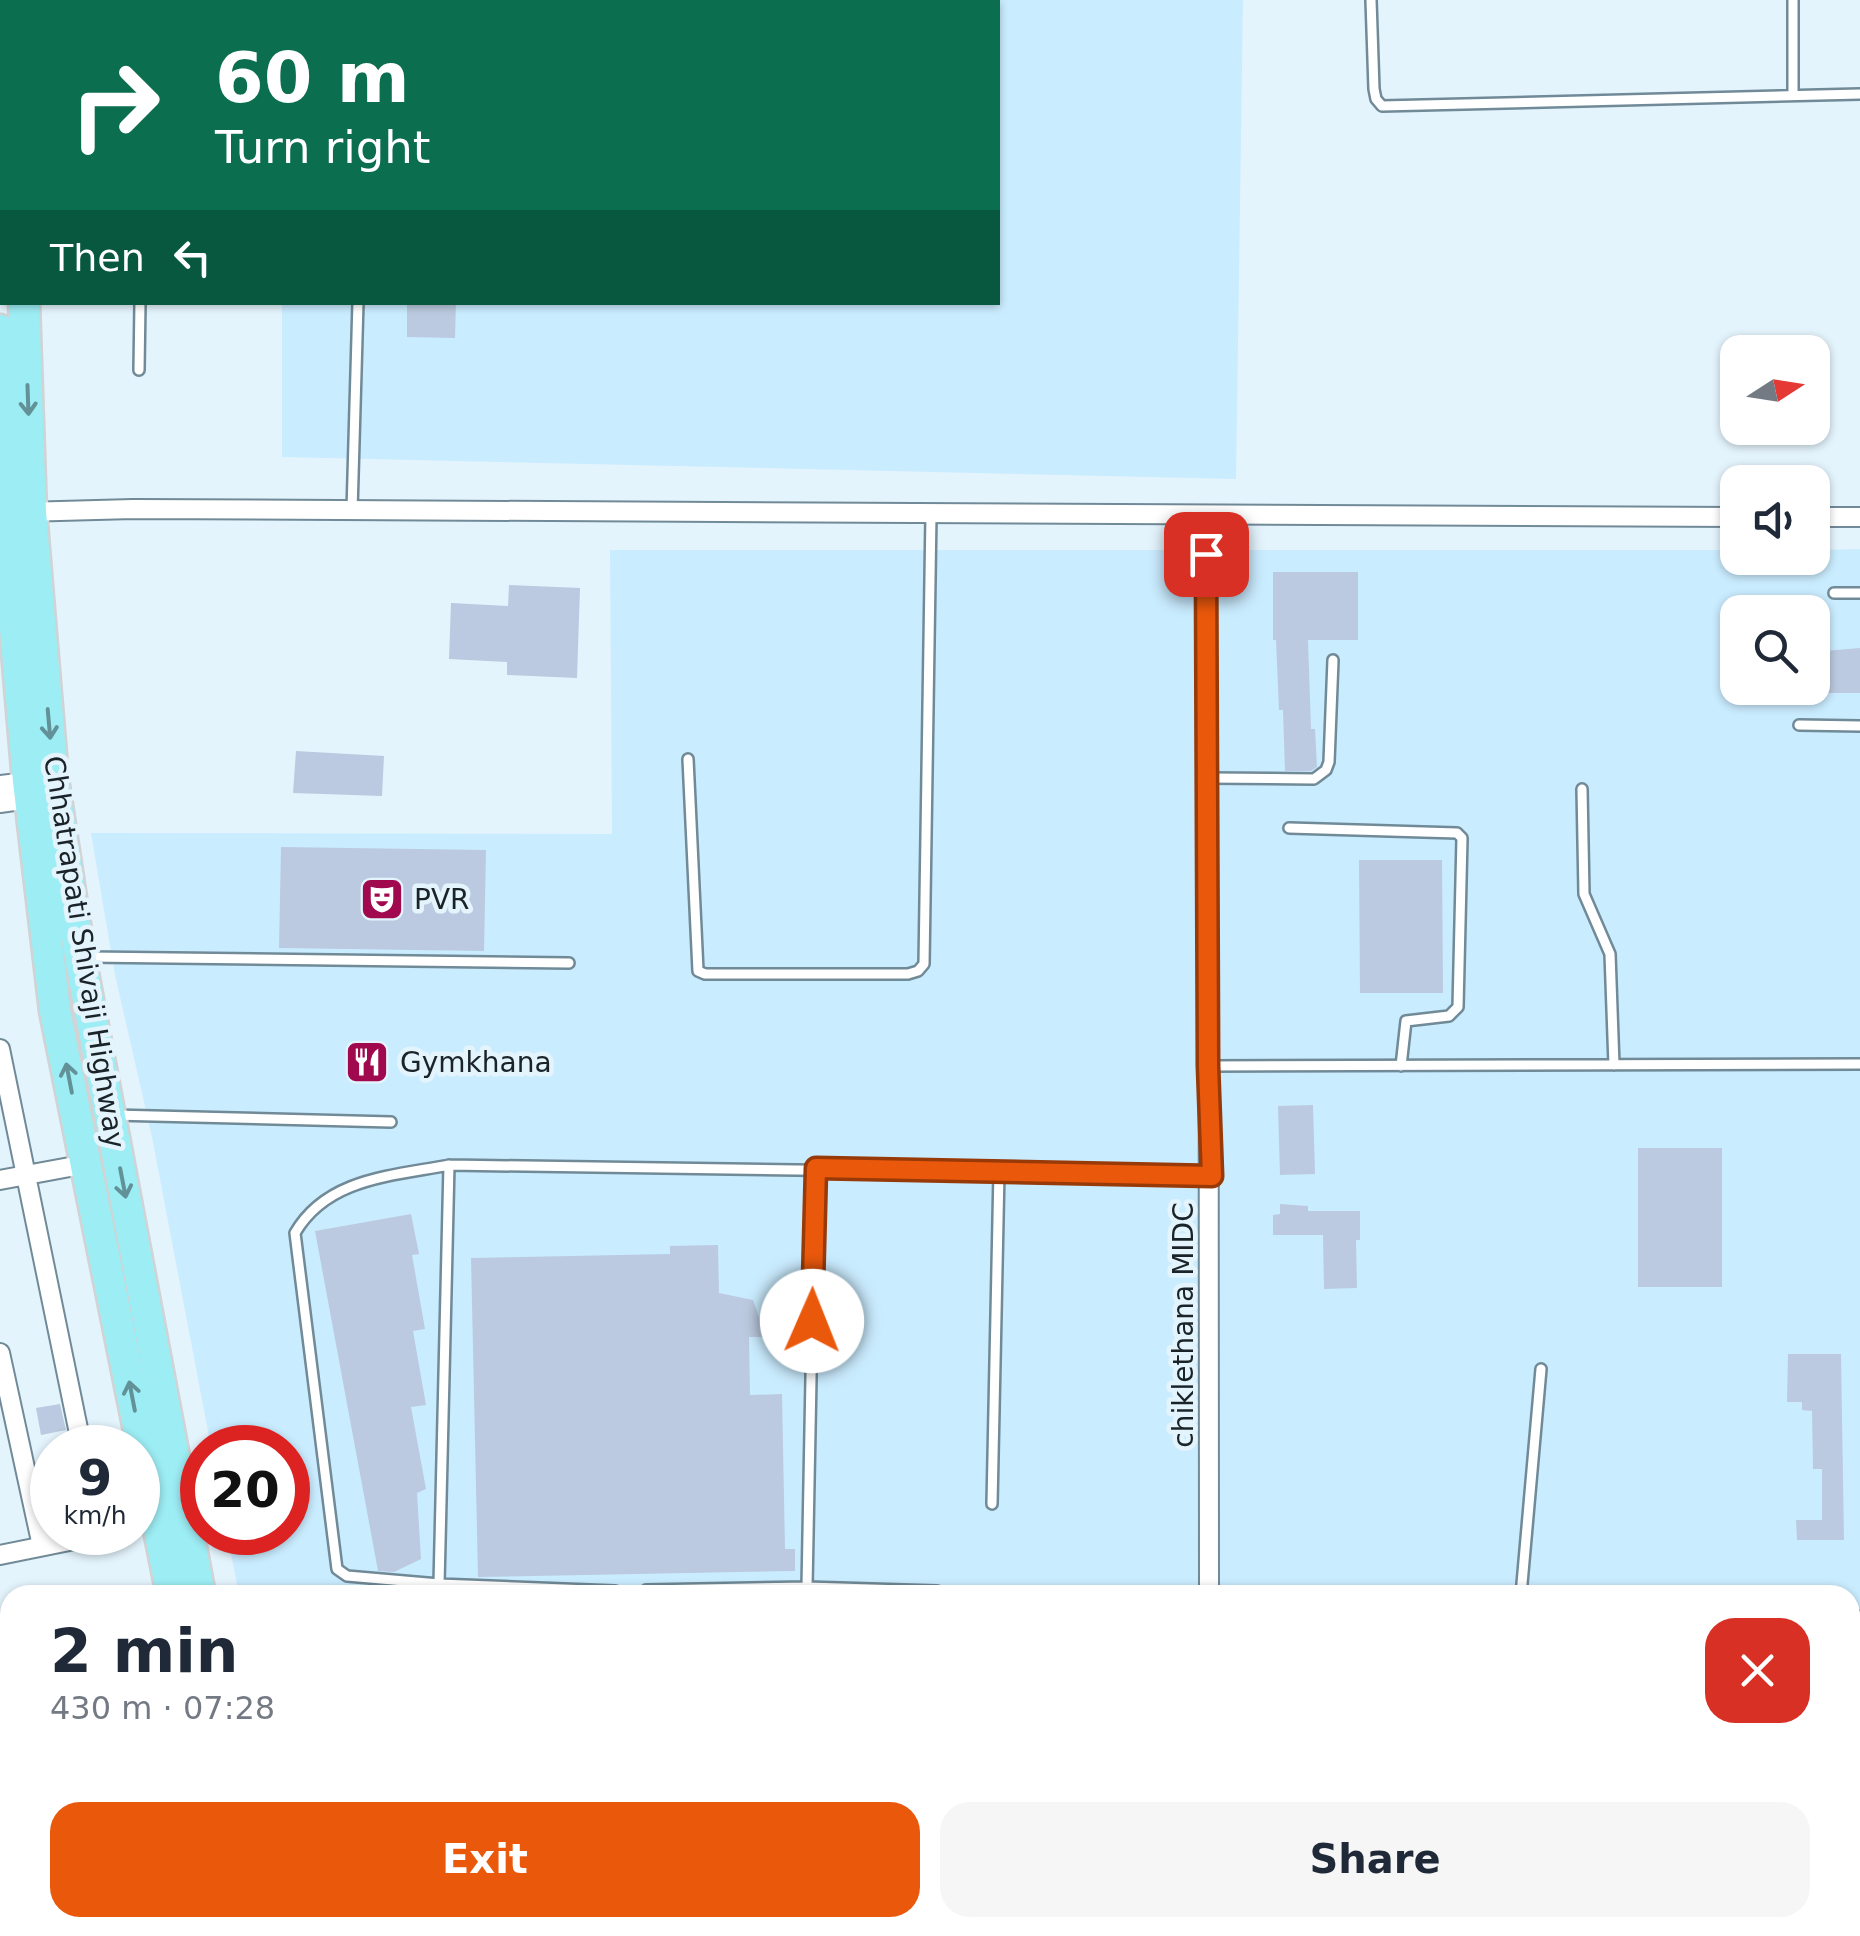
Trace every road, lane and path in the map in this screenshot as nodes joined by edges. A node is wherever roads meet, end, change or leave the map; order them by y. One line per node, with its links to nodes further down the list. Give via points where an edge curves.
1 (1371, 0): 3 (lane, via 1374,89 1382,106)
2 (1792, 0): 3 (lane)
3 (1793, 94): 4 (lane)
4 (1860, 94)
5 (24, 305): 11 (main road, Chhatrapati Shivaji Highway, one-way to 11)
6 (140, 305): 9 (lane)
7 (358, 305): 10 (lane)
8 (0, 330): 11 (main road, Chhatrapati Shivaji Highway)
9 (140, 370)
10 (352, 511): 11 (street); 12 (street)
11 (18, 512): 25 (main road, Chhatrapati Shivaji Highway)
12 (931, 514): 13 (street); 22 (lane, via 924,964 918,971 698,971)
13 (1206, 516): 14 (street); 23 (street, chiklethana MIDC)
14 (1720, 517)
15 (1830, 517): 16 (street)
16 (1860, 517)
17 (1834, 593): 18 (lane)
18 (1860, 593)
19 (1333, 660): 23 (lane, via 1329,762 1322,775)
20 (1799, 724): 21 (lane)
21 (1860, 726)
22 (688, 760)
23 (1207, 778): 32 (street, chiklethana MIDC)
24 (1582, 789): 31 (lane, via 1584,894 1610,954)
25 (28, 790): 27 (main road, Chhatrapati Shivaji Highway); 36 (main road, Chhatrapati Shivaji Highway, one-way to 25, via 55,1011)
26 (1290, 828): 33 (lane, via 1462,838 1458,1007 1449,1016 1406,1021)
27 (80, 957): 28 (lane); 34 (main road, Chhatrapati Shivaji Highway)
28 (568, 964)
29 (0, 1049): 40 (street)
30 (1860, 1064): 31 (lane)
31 (1614, 1065): 33 (lane)
32 (1208, 1066): 33 (lane); 41 (street, chiklethana MIDC)
33 (1401, 1066)
34 (110, 1115): 35 (lane); 54 (main road, Chhatrapati Shivaji Highway, one-way to 54)
35 (390, 1122)
36 (86, 1164): 40 (street); 46 (main road, Chhatrapati Shivaji Highway, one-way to 36)
37 (449, 1164): 38 (lane); 52 (lane); 52 (lane, via 351,1184 306,1213 295,1233 337,1568 346,1576)
38 (816, 1168): 39 (lane); 56 (lane)
39 (1000, 1172): 41 (lane); 48 (lane)
40 (26, 1176): 42 (street); 45 (street)
41 (1212, 1176): 57 (street, chiklethana MIDC)
42 (0, 1180)
43 (0, 1353): 47 (street)
44 (1541, 1369): 58 (lane)
45 (77, 1425)
46 (131, 1425)
47 (30, 1491)
48 (992, 1504)
49 (30, 1549): 50 (street)
50 (0, 1555)
51 (158, 1555): 53 (main road, Chhatrapati Shivaji Highway)
52 (439, 1584): 55 (lane)
53 (169, 1585)
54 (198, 1585)
55 (464, 1585)
56 (806, 1585)
57 (1209, 1585)
58 (1521, 1585)

